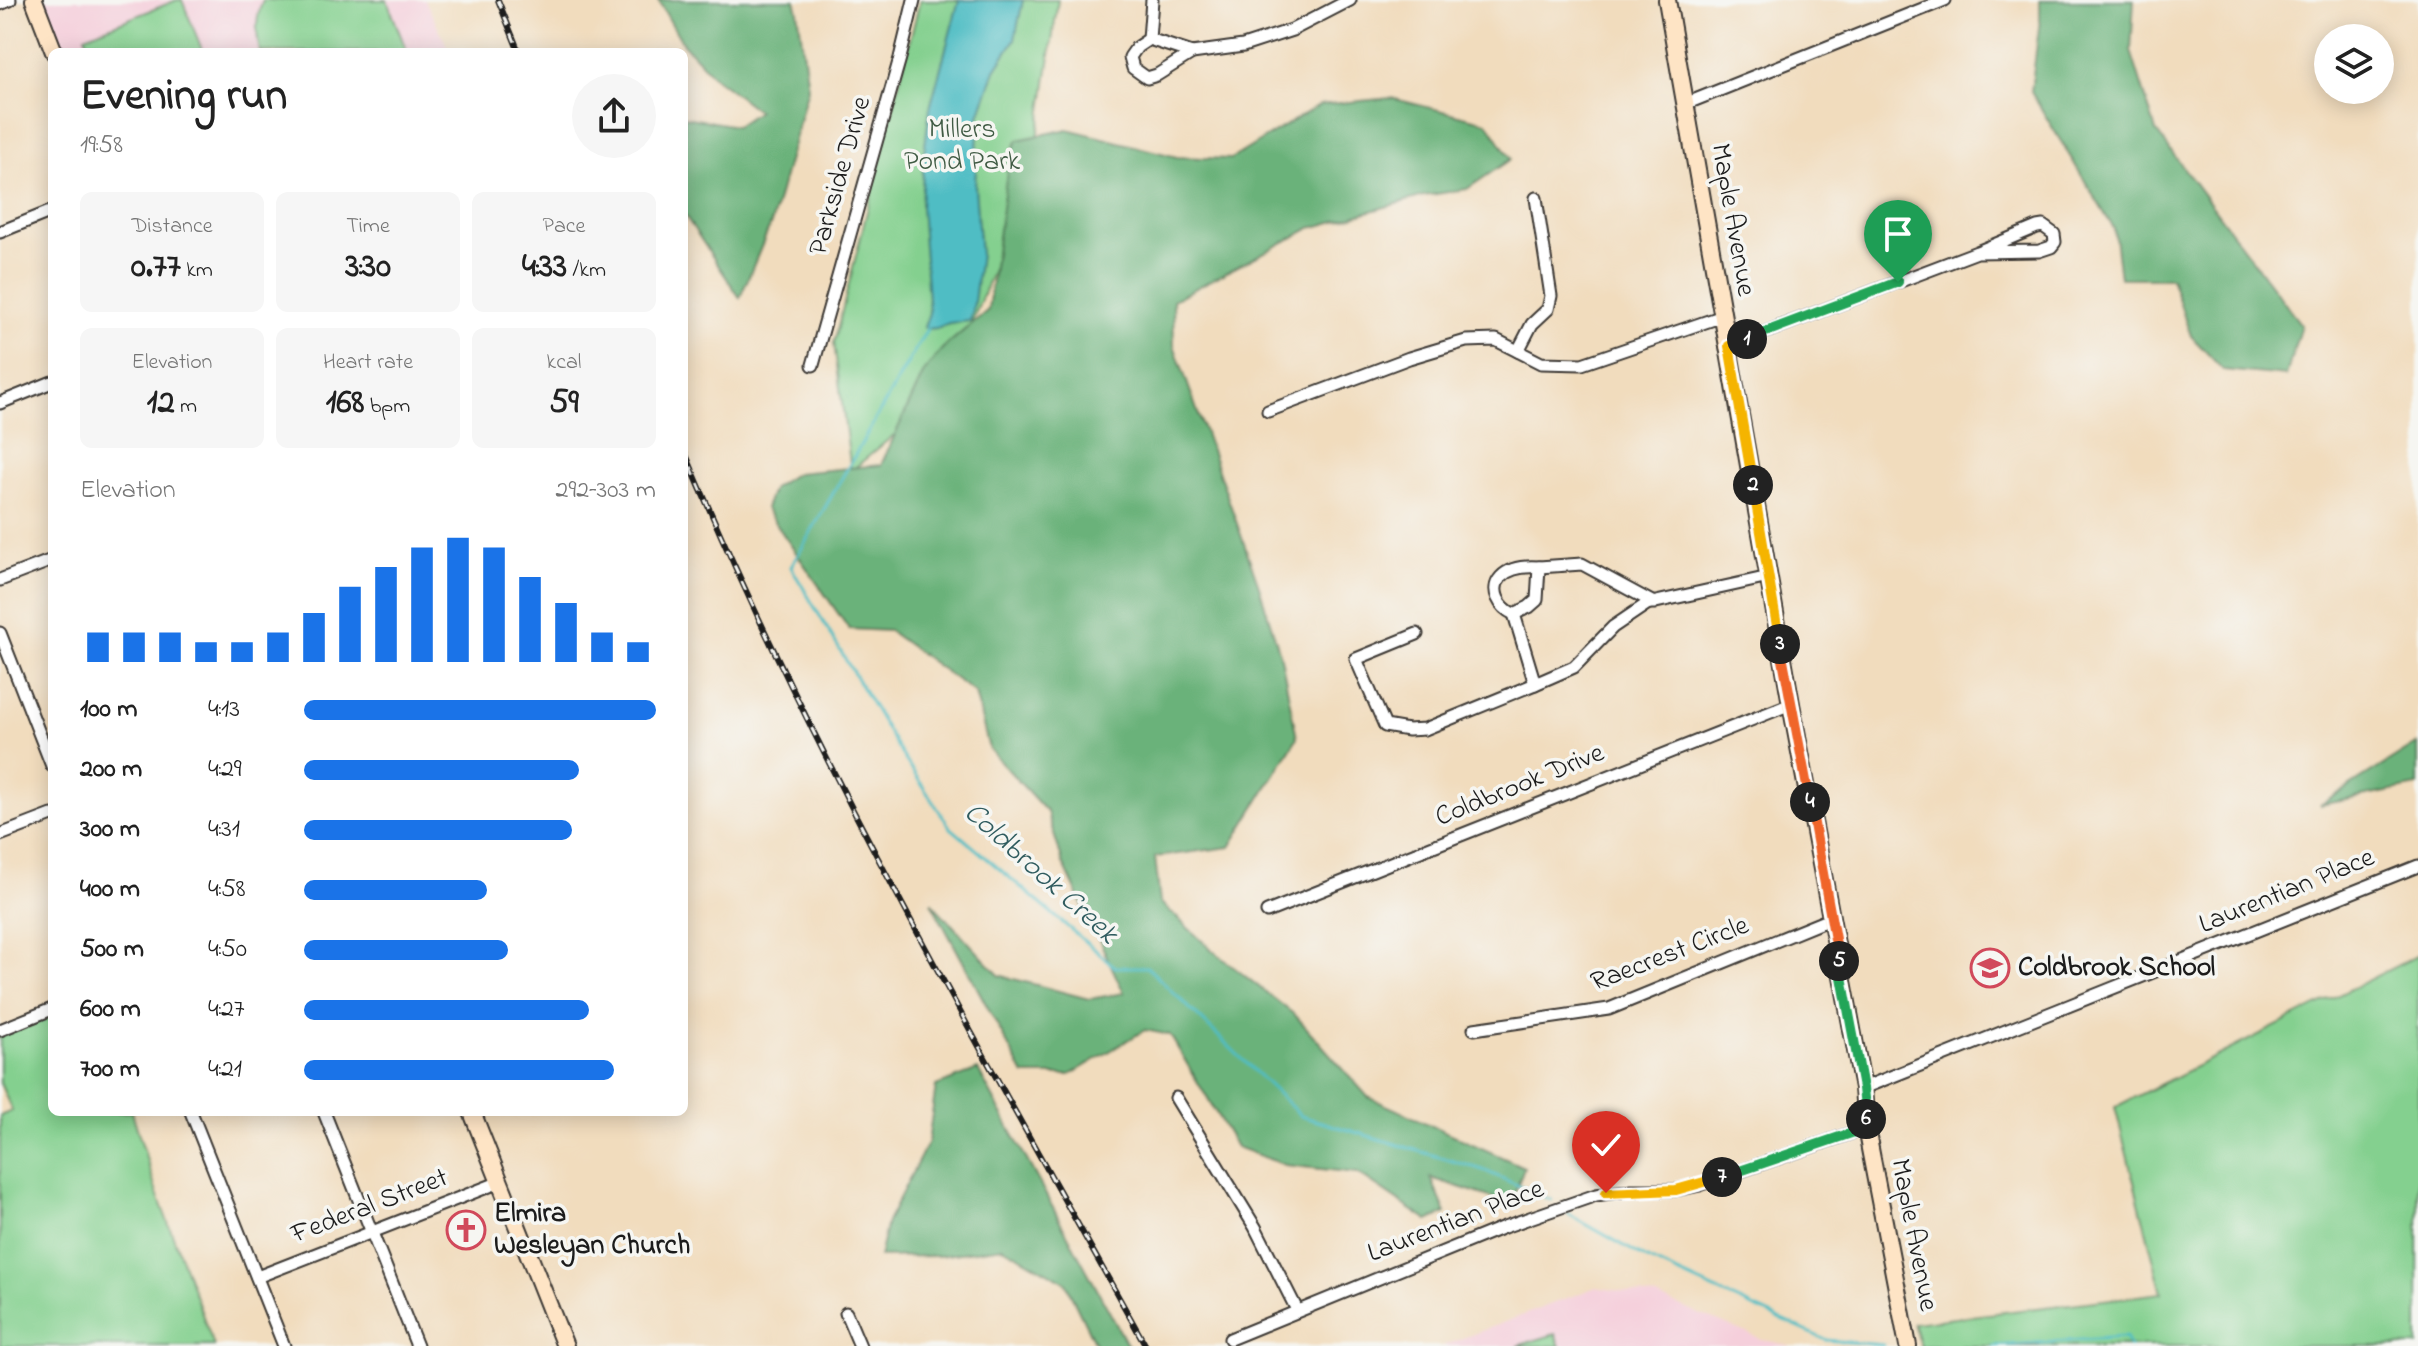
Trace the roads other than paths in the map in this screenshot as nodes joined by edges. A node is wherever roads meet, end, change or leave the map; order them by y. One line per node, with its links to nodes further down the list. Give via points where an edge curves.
1 (10, 0): 8 (street)
2 (34, 0): 10 (main road)
3 (914, 0): 20 (street, Parkside Drive)
4 (1152, 0): 9 (street)
5 (1350, 0): 11 (street, via 1292,30 1243,46)
6 (1667, 0): 12 (main road, Maple Avenue)
7 (1945, 0): 12 (street)
8 (0, 4)
9 (1149, 39): 11 (street); 11 (street, via 1130,57 1133,68 1147,78)
10 (52, 48)
11 (1192, 53)
12 (1685, 104): 17 (main road, Maple Avenue)
13 (1536, 198): 19 (street, via 1551,296 1548,309 1532,324)
14 (48, 213): 15 (street)
15 (0, 232)
16 (1977, 252): 16 (street, via 2039,251 2051,247 2054,234 2037,227); 18 (street)
17 (1723, 316): 18 (main road, Maple Avenue); 19 (street, via 1582,364 1541,363)
18 (1729, 346): 26 (main road, Maple Avenue)
19 (1518, 351): 23 (street, via 1496,340 1466,341)
20 (813, 365)
21 (48, 384): 22 (street)
22 (0, 403)
23 (1268, 411)
24 (48, 562): 27 (street)
25 (1539, 567): 28 (street, via 1582,564); 29 (street, via 1537,600); 29 (street, via 1514,569 1498,582 1499,603)
26 (1769, 577): 28 (street); 33 (main road, Maple Avenue)
27 (0, 580)
28 (1654, 603): 32 (street, via 1613,627 1574,667)
29 (1514, 614): 32 (street)
30 (0, 633): 34 (street)
31 (1417, 634): 32 (street, via 1356,659 1385,726 1425,729)
32 (1535, 684)
33 (1791, 704): 38 (street, Coldbrook Drive); 39 (main road, Maple Avenue)
34 (48, 756)
35 (48, 817): 36 (street)
36 (0, 835)
37 (2418, 866): 43 (street, Laurentian Place)
38 (1267, 912)
39 (1832, 918): 41 (street, Raecrest Circle, via 1609,1009); 43 (main road, Maple Avenue)
40 (48, 1011): 42 (street)
41 (1474, 1029)
42 (0, 1030)
43 (1863, 1088): 48 (main road, Maple Avenue)
44 (1176, 1098): 52 (street, via 1255,1227)
45 (193, 1116): 51 (street)
46 (326, 1116): 50 (street)
47 (474, 1116): 49 (main road)
48 (1866, 1128): 52 (street, Laurentian Place, via 1700,1185 1596,1195); 59 (main road, Maple Avenue)
49 (500, 1182): 50 (street, Federal Street); 57 (main road)
50 (371, 1232): 51 (street, Federal Street); 56 (street)
51 (257, 1277): 55 (street)
52 (1297, 1310): 54 (street, Laurentian Place)
53 (846, 1313): 58 (street)
54 (1230, 1339)
55 (284, 1346)
56 (417, 1346)
57 (565, 1346)
58 (860, 1346)
59 (1908, 1346)

